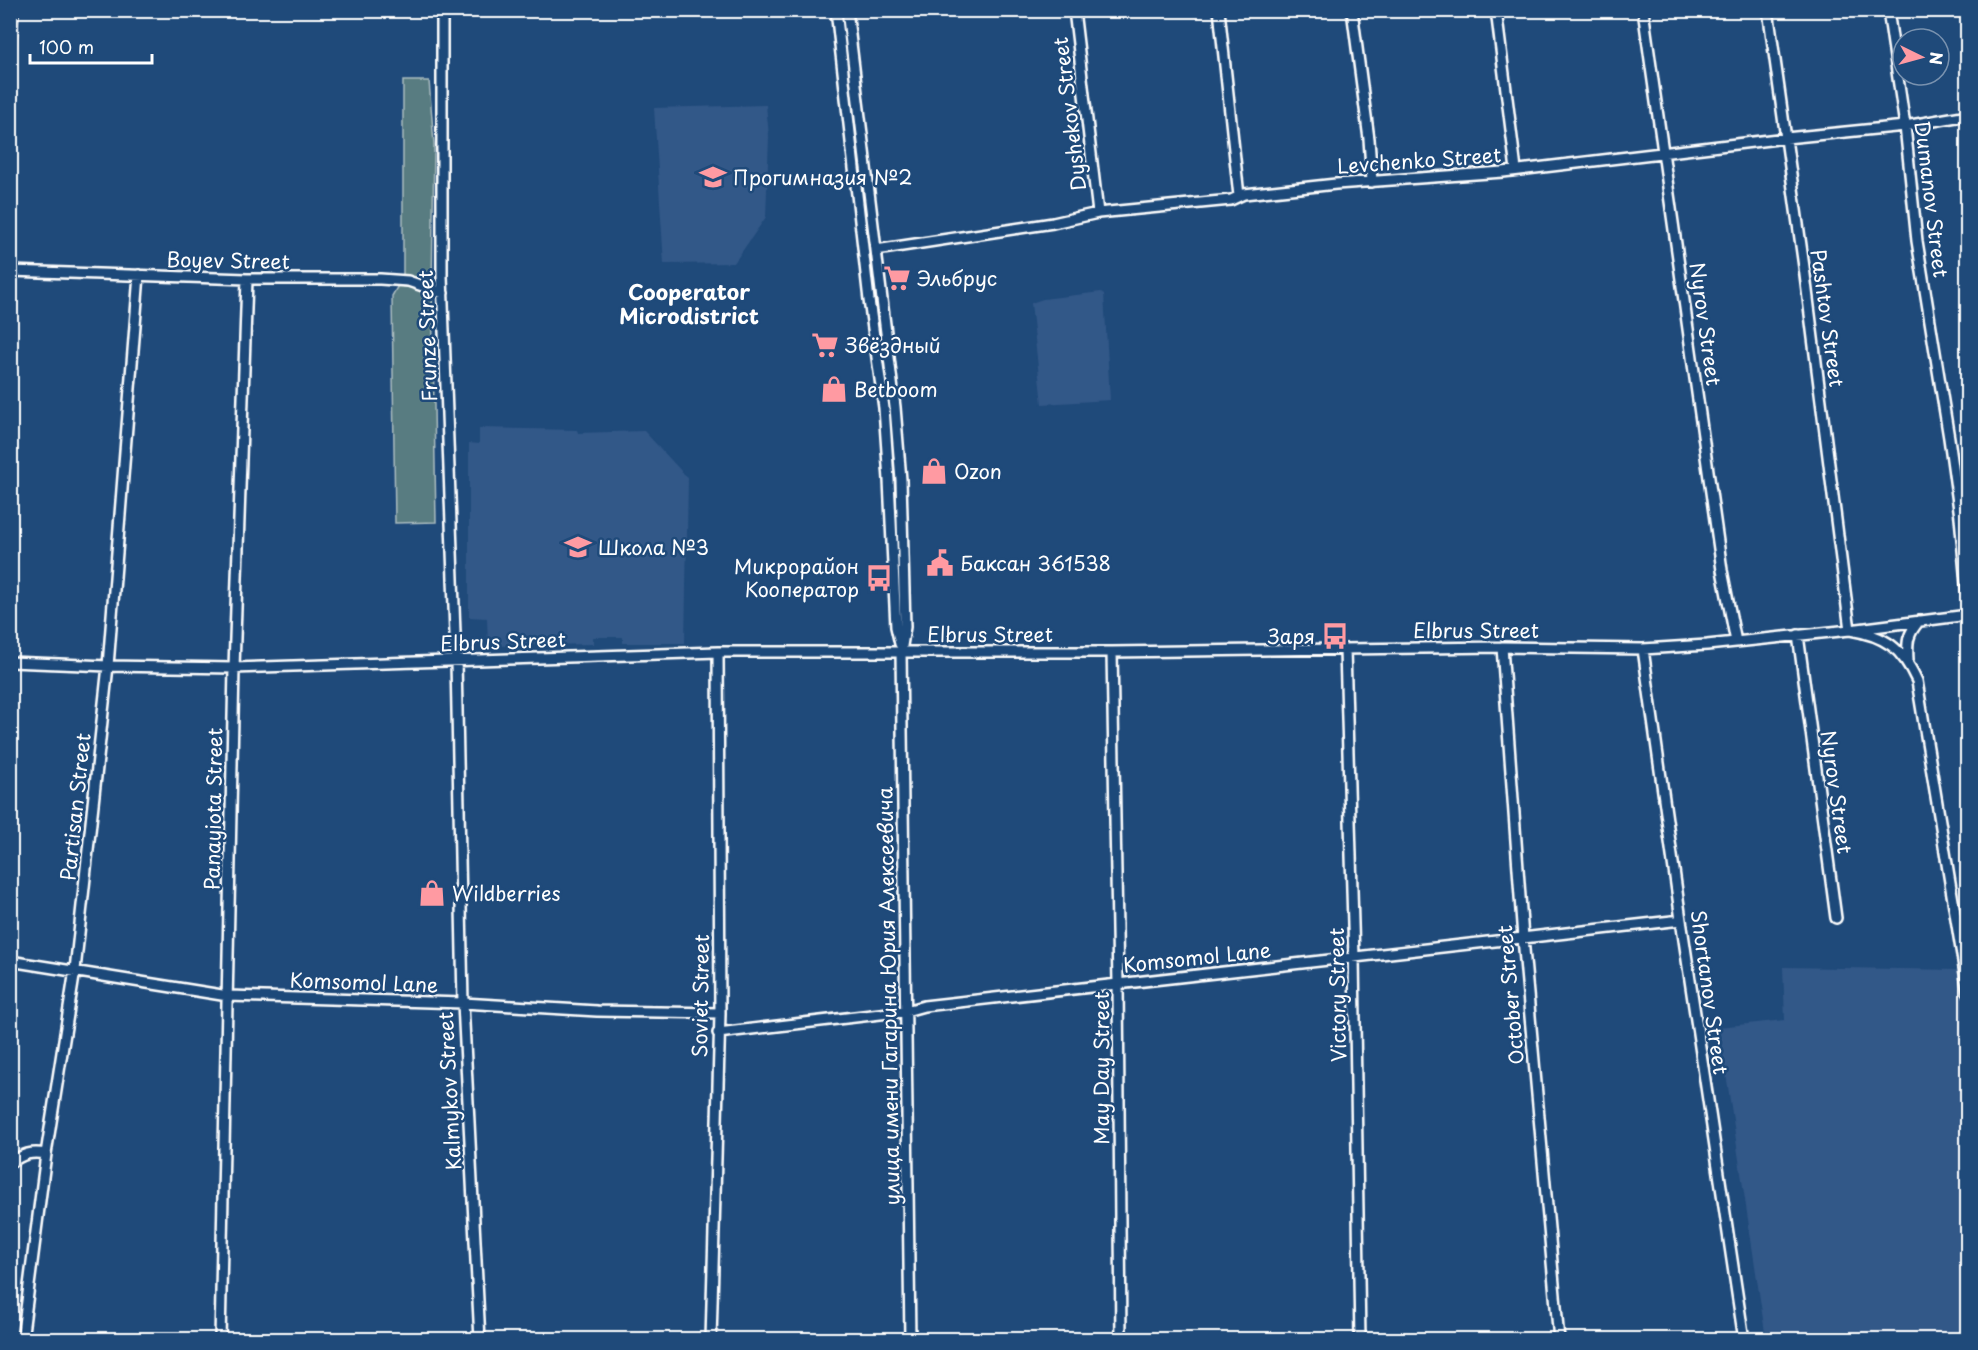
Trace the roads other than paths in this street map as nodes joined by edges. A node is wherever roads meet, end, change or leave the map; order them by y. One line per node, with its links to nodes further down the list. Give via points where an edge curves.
1 (13, 10): 12 (street)
2 (442, 10): 25 (street, Frunze Street)
3 (836, 10): 36 (street, улица имени Гагарина Юрия Алексеевича, via 884,408)
4 (847, 10): 21 (street, улица имени Гагарина Юрия Алексеевича)
5 (1074, 10): 20 (street, Dyshekov Street)
6 (1219, 10): 19 (street)
7 (1352, 10): 18 (street)
8 (1496, 10): 17 (street)
9 (1643, 10): 16 (street, Nyrov Street)
10 (1768, 10): 15 (street, Pashtov Street)
11 (1888, 10): 14 (street, Dumanov Street)
12 (10, 51)
13 (1968, 115): 14 (street, Levchenko Street)
14 (1905, 126): 15 (street, Levchenko Street); 26 (street, Dumanov Street, via 1917,242 1960,517)
15 (1786, 138): 16 (street, Levchenko Street); 29 (street, Pashtov Street)
16 (1663, 153): 17 (street, Levchenko Street); 31 (street, Nyrov Street, via 1722,570)
17 (1516, 170): 18 (street, Levchenko Street)
18 (1372, 182): 19 (street, Levchenko Street)
19 (1239, 196): 20 (street, Levchenko Street, via 1231,200)
20 (1098, 213): 21 (street, Levchenko Street)
21 (876, 250): 36 (street, улица имени Гагарина Юрия Алексеевича, via 902,480 905,627)
22 (10, 271): 23 (street, Boyev Street)
23 (139, 275): 24 (street, Boyev Street); 41 (street, Partisan Street)
24 (247, 279): 25 (street, Boyev Street, via 408,281); 42 (street, Panayiota Street)
25 (443, 293): 39 (street, Frunze Street)
26 (1968, 606)
27 (1968, 615): 28 (street, Elbrus Street)
28 (1919, 621): 29 (street, Elbrus Street); 38 (street, via 1910,632)
29 (1850, 630): 30 (street, Elbrus Street); 38 (street, via 1869,633)
30 (1798, 635): 31 (street, Elbrus Street); 43 (street, Nyrov Street)
31 (1736, 642): 33 (street, Elbrus Street)
32 (1502, 647): 33 (street, Elbrus Street); 34 (street, Elbrus Street); 45 (street, October Street)
33 (1643, 649): 44 (street, Shortanov Street)
34 (1345, 650): 37 (street, Elbrus Street); 46 (street, Victory Street)
35 (718, 652): 36 (street, Elbrus Street); 39 (street, Elbrus Street); 54 (street, Soviet Street)
36 (901, 652): 37 (street, Elbrus Street); 53 (street, улица имени Гагарина Юрия Алексеевича)
37 (1112, 652): 49 (street, May Day Street)
38 (1908, 660): 50 (street, via 1917,681)
39 (456, 661): 42 (street, Elbrus Street); 52 (street, Kalmykov Street)
40 (10, 662): 41 (street, Elbrus Street)
41 (108, 666): 42 (street, Elbrus Street); 48 (street, Partisan Street)
42 (234, 668): 51 (street, Panayiota Street)
43 (1836, 918)
44 (1681, 920): 45 (street, Komsomol Lane); 66 (street, Shortanov Street)
45 (1523, 938): 46 (street, Komsomol Lane); 65 (street, October Street)
46 (1354, 958): 49 (street, Komsomol Lane); 64 (street, Victory Street)
47 (10, 961): 48 (street, Komsomol Lane)
48 (75, 970): 51 (street, Komsomol Lane); 56 (street, Partisan Street)
49 (1118, 984): 53 (street, Komsomol Lane); 63 (street, May Day Street)
50 (1968, 992)
51 (228, 996): 52 (street, Komsomol Lane); 59 (street, Panayiota Street)
52 (463, 1003): 54 (street, Komsomol Lane); 60 (street, Kalmykov Street)
53 (906, 1011): 55 (street, Komsomol Lane); 62 (street, улица имени Гагарина Юрия Алексеевича)
54 (720, 1013): 55 (street, Soviet Street)
55 (718, 1033): 61 (street, Soviet Street)
56 (46, 1154): 57 (street, via 22,1155); 58 (street, Partisan Street)
57 (10, 1163)
58 (22, 1340)
59 (220, 1340)
60 (480, 1340)
61 (711, 1340)
62 (910, 1340)
63 (1121, 1340)
64 (1360, 1340)
65 (1559, 1340)
66 (1744, 1340)

